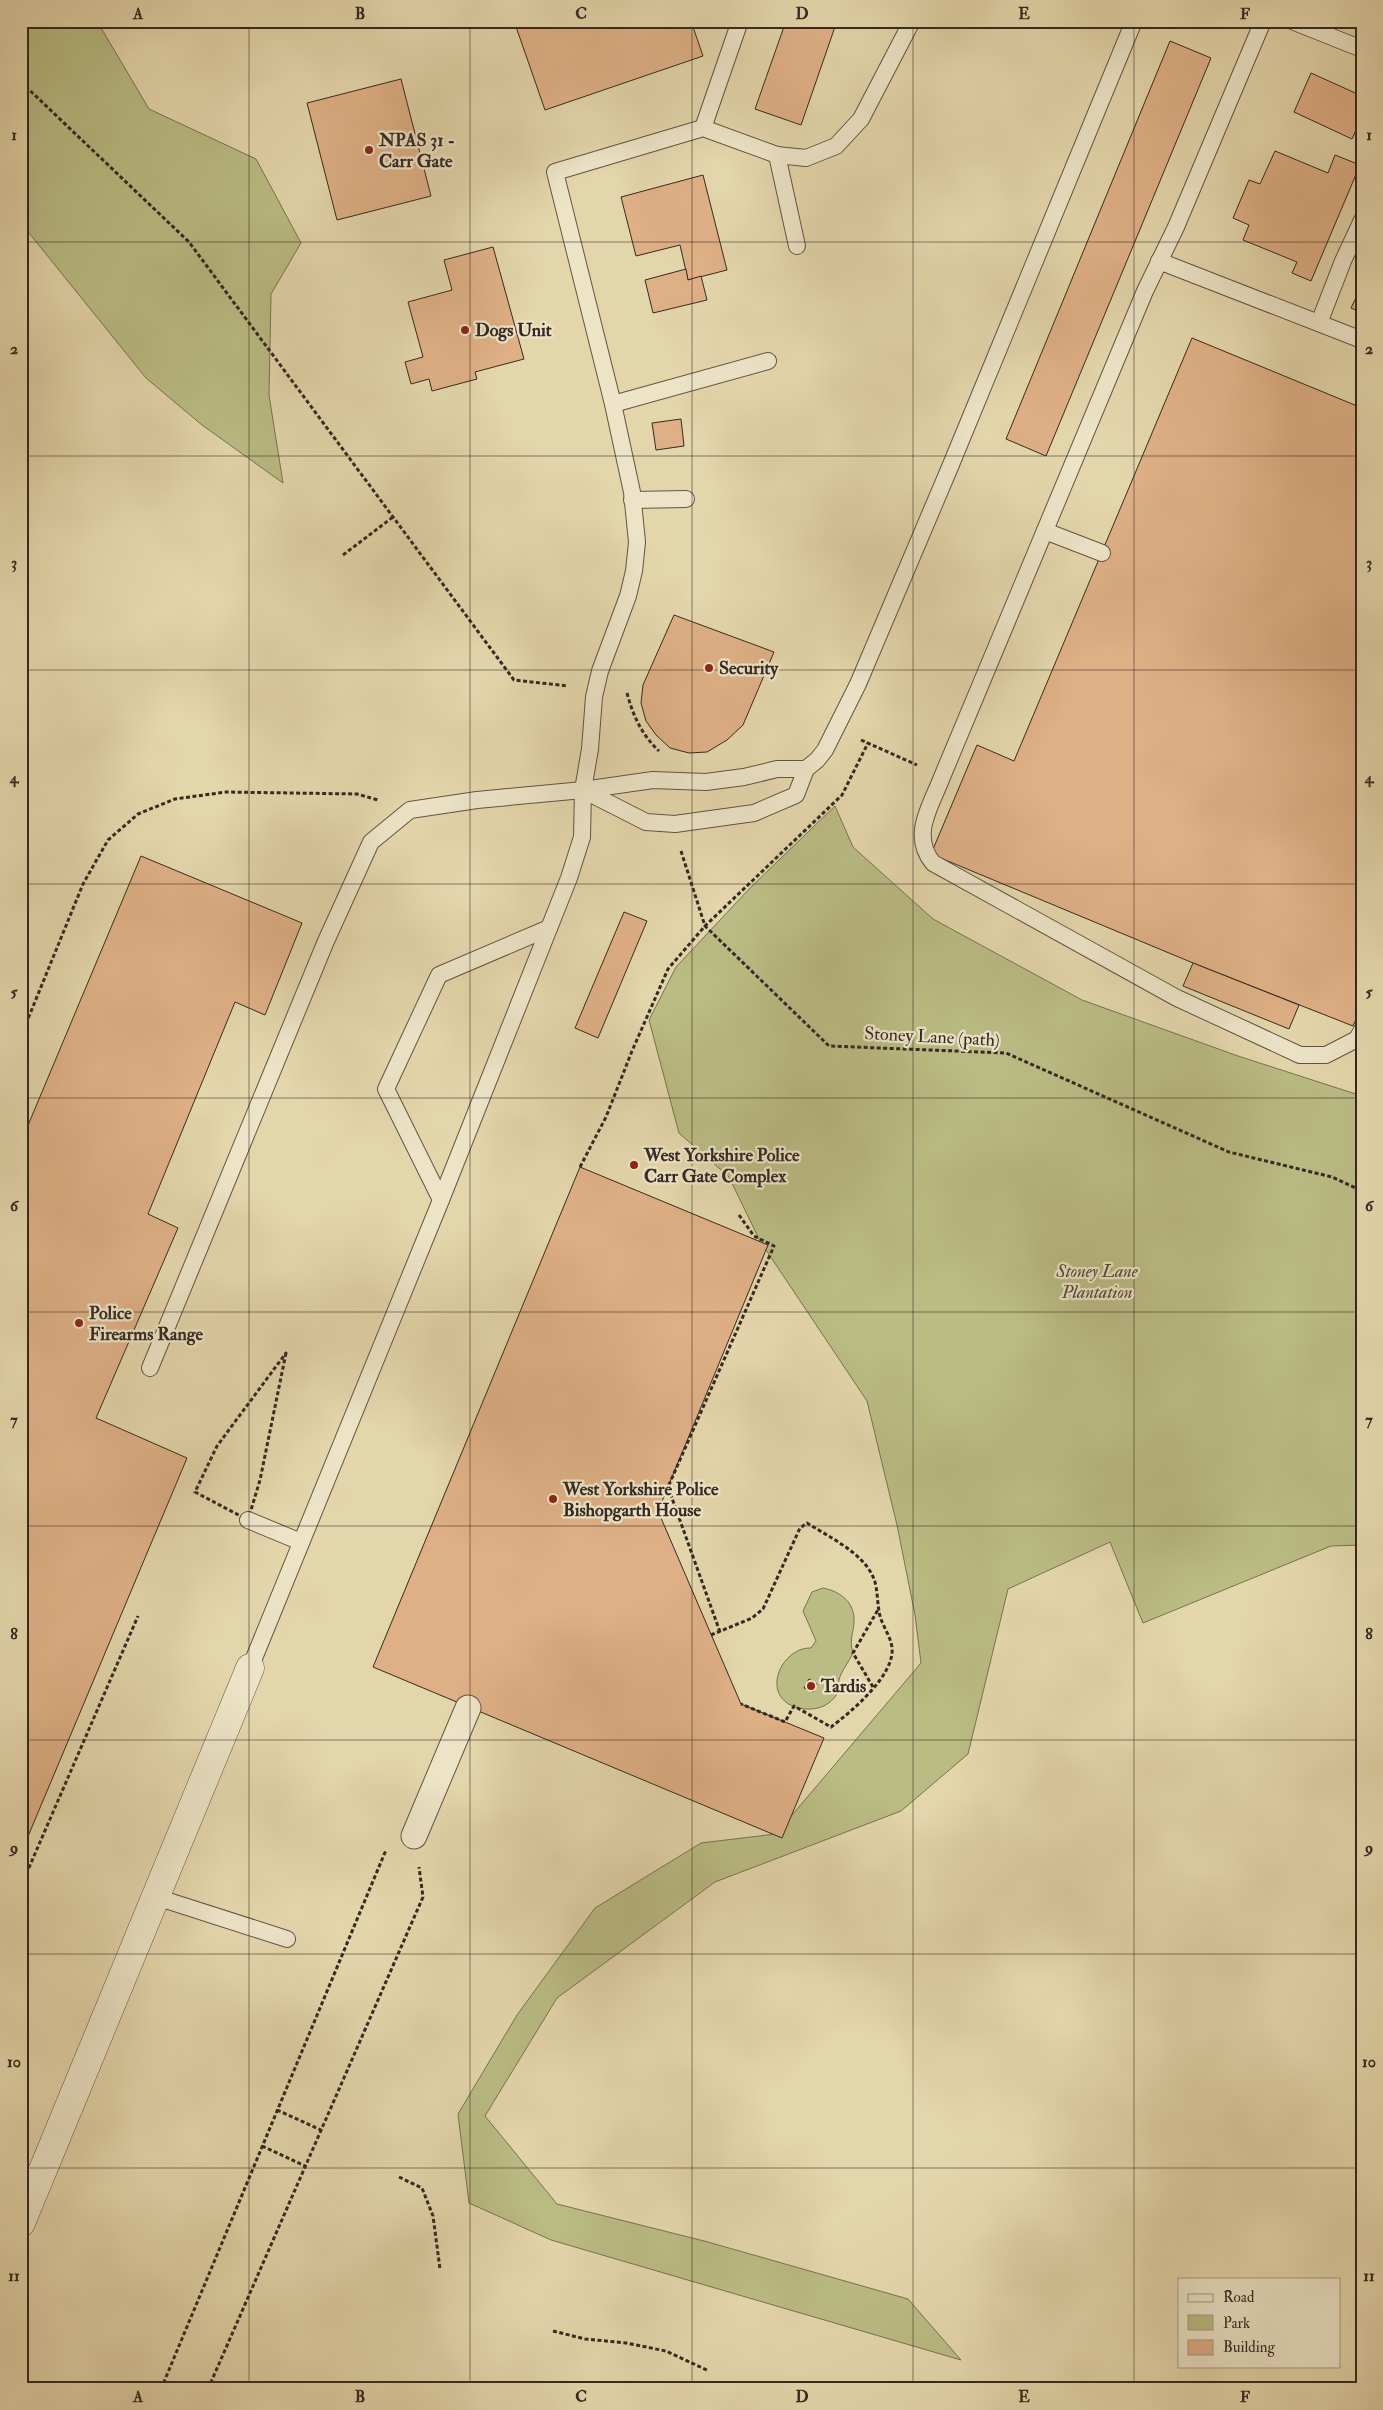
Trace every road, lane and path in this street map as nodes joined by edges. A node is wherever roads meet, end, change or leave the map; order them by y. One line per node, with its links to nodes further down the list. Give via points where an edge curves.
1 (740, 21): 8 (lane)
2 (912, 21): 9 (lane, via 861,119 836,146 806,158)
3 (1134, 21): 25 (lane, via 912,559)
4 (1264, 21): 12 (lane)
5 (1292, 21): 6 (lane)
6 (1362, 49)
7 (21, 82): 19 (path, via 189,242)
8 (703, 128): 9 (lane); 16 (lane, via 554,172)
9 (777, 155): 11 (lane)
10 (1362, 220): 13 (lane, via 1342,261)
11 (797, 246)
12 (1159, 261): 13 (lane); 20 (lane)
13 (1319, 323): 14 (lane)
14 (1362, 340)
15 (768, 361): 16 (lane)
16 (613, 404): 18 (lane)
17 (686, 499): 18 (lane)
18 (632, 500): 24 (lane, via 637,542 634,571)
19 (394, 517): 22 (path); 24 (path, via 514,680 567,685)
20 (1045, 531): 21 (lane); 29 (lane)
21 (1102, 553)
22 (343, 555)
23 (627, 693): 27 (path, via 638,725)
24 (594, 697): 30 (lane)
25 (836, 728): 26 (path); 28 (lane, via 817,760)
26 (868, 743): 29 (path); 33 (path, via 842,795)
27 (665, 756)
28 (806, 769): 30 (lane, via 777,769 706,782 653,780); 30 (lane, via 796,795 754,813 675,824 646,822)
29 (942, 777): 35 (lane, via 922,832 921,844 933,863 1176,998 1300,1054 1326,1055 1356,1039)
30 (583, 790): 31 (lane); 34 (lane, via 582,837)
31 (410, 810): 36 (path, via 357,794 226,792 175,799 138,814 108,840 83,884); 41 (lane, via 371,842 326,941)
32 (680, 847): 33 (path, Stoney Lane (path))
33 (705, 926): 37 (path, via 668,969 606,1117); 38 (path, Stoney Lane (path), via 829,1046 1006,1054 1229,1152 1332,1177)
34 (549, 928): 39 (lane); 39 (lane, via 438,974 386,1089)
35 (1362, 1030)
36 (21, 1036)
37 (580, 1167)
38 (1362, 1191)
39 (441, 1200): 43 (lane)
40 (739, 1215): 46 (path, via 754,1236 774,1246 668,1487)
41 (150, 1368)
42 (248, 1520): 42 (path, via 195,1492 217,1446 286,1353 260,1480); 43 (lane)
43 (301, 1542): 48 (lane)
44 (879, 1608): 46 (path, via 874,1578 863,1561 807,1523 800,1528 763,1609 752,1618); 49 (path, via 892,1647 892,1661); 49 (path, via 853,1653)
45 (138, 1616): 53 (path)
46 (720, 1632): 47 (path)
47 (711, 1635)
48 (250, 1668): 54 (street)
49 (873, 1687): 50 (path, via 831,1727 794,1706 785,1722)
50 (741, 1704)
51 (468, 1708): 52 (street)
52 (414, 1836): 56 (path, via 386,1849); 57 (path, via 423,1896)
53 (21, 1886)
54 (156, 1897): 55 (lane); 61 (street)
55 (288, 1939)
56 (277, 2110): 57 (path); 58 (path)
57 (321, 2130): 59 (path)
58 (262, 2146): 59 (path); 65 (path)
59 (305, 2166): 66 (path)
60 (399, 2177): 62 (path, via 422,2188 433,2216)
61 (21, 2222)
62 (440, 2269)
63 (553, 2331): 64 (path, via 666,2351)
64 (709, 2371)
65 (161, 2389)
66 (208, 2389)

